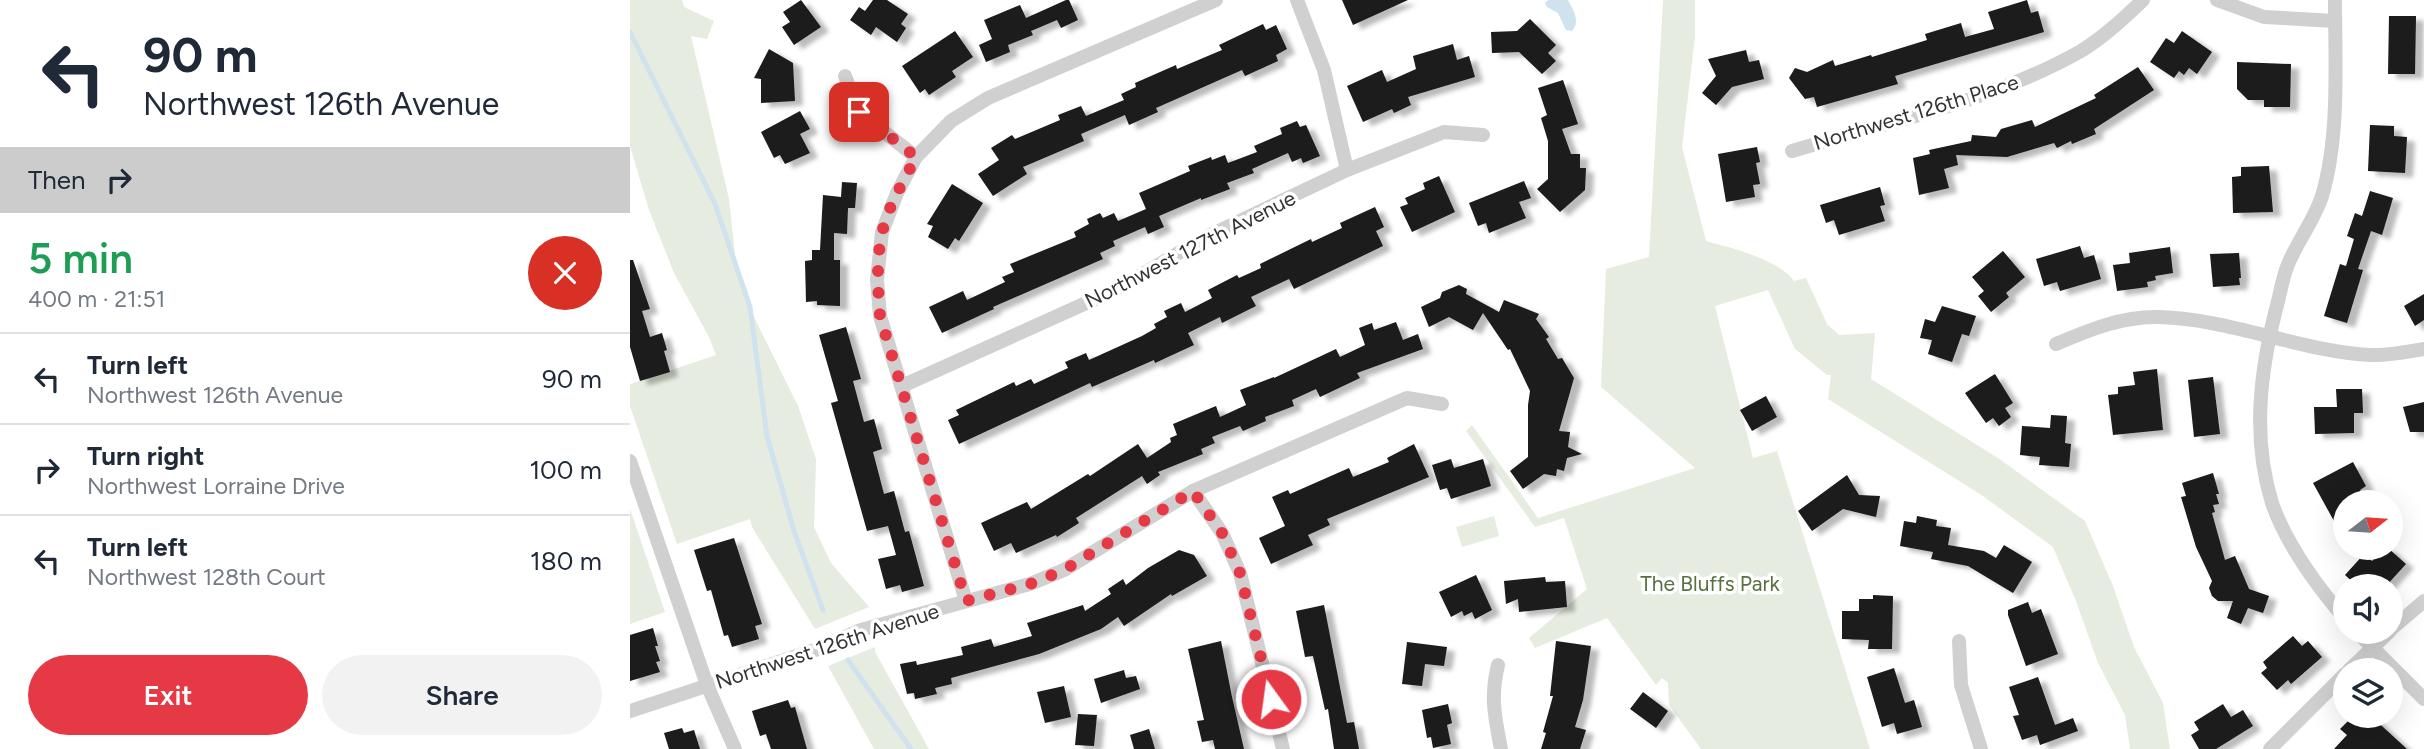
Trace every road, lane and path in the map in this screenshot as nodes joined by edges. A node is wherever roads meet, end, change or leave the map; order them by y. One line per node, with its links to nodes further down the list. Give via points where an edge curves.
1 (1216, 0): 10 (street, via 988,98 951,121)
2 (1297, 0): 11 (street, via 1324,70)
3 (2143, 0): 9 (street, Northwest 126th Place, via 2081,50 2005,88)
4 (2217, 0): 6 (street, via 2263,17)
5 (2335, 0): 6 (street)
6 (2335, 20): 12 (street, via 2333,144 2321,197 2287,268)
7 (845, 76): 10 (street, via 859,112)
8 (1483, 135): 11 (street, Northwest 127th Avenue, via 1444,132)
9 (1792, 151)
10 (916, 157): 15 (street, via 882,232 877,279 880,316)
11 (1348, 170): 15 (street, Northwest 127th Avenue, via 1206,237 1115,290)
12 (2269, 336): 13 (street, via 2157,317 2113,322); 14 (street, via 2348,353 2396,354); 21 (street, via 2260,391 2261,447 2272,502 2289,542)
13 (2056, 344)
14 (2424, 349)
15 (902, 386): 19 (street)
16 (1441, 404): 18 (street, Northwest 126th Avenue, via 1407,398)
17 (630, 461): 29 (street)
18 (1193, 491): 19 (street, Northwest 126th Avenue, via 1064,570); 34 (street, via 1222,533 1240,573)
19 (966, 601): 29 (street, Northwest 126th Avenue, via 861,630)
20 (2424, 601): 22 (street)
21 (2333, 605)
22 (2403, 620)
23 (1959, 641): 36 (street, via 1961,685)
24 (2369, 644): 26 (street)
25 (2375, 644): 26 (street)
26 (2372, 647): 27 (street); 31 (street)
27 (2361, 658)
28 (1498, 665): 35 (street, via 1493,703)
29 (707, 685): 32 (street, Northwest 126th Avenue); 33 (street)
30 (2333, 686): 37 (street)
31 (2424, 699)
32 (630, 710)
33 (735, 749)
34 (1283, 749)
35 (1501, 749)
36 (1981, 749)
37 (2270, 749)

